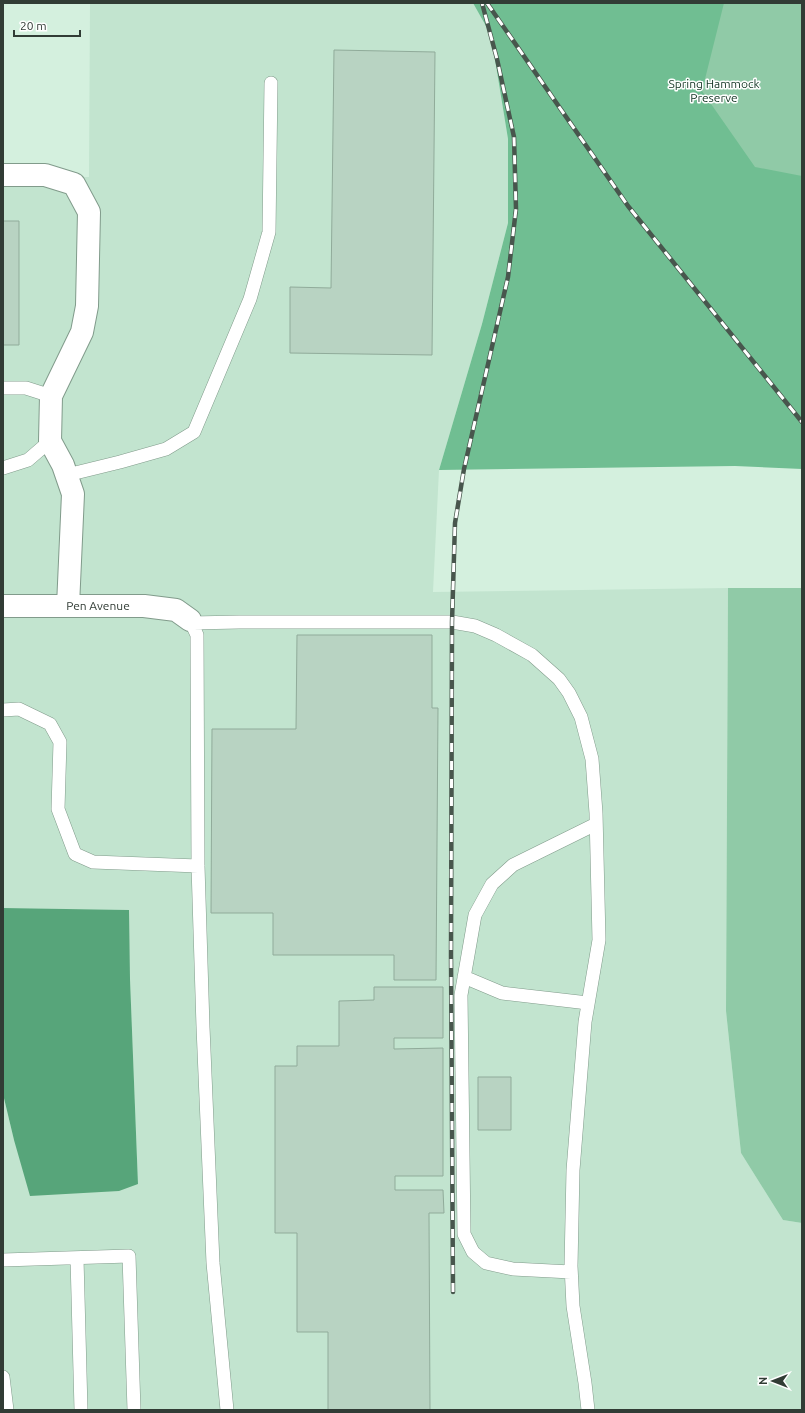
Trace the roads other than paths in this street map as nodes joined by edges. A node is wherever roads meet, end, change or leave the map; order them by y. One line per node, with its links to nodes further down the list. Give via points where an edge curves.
1 (270, 83): 7 (lane, via 269,232 250,299 194,432 166,449)
2 (3, 175): 4 (street, via 45,175 74,184 89,212 87,306 82,332)
3 (3, 388): 4 (lane, via 26,388)
4 (51, 396): 5 (street)
5 (50, 441): 6 (lane, via 28,460); 7 (street)
6 (3, 468)
7 (67, 475): 9 (street, via 73,494)
8 (3, 606): 9 (street, Pen Avenue)
9 (68, 606): 10 (street, Pen Avenue, via 144,606 176,610)
10 (191, 622): 12 (lane, via 452,622 475,626 496,634 532,655 559,679 569,693 581,717 592,759); 13 (lane, via 197,635)
11 (3, 710): 13 (lane, via 19,709 50,724 60,742 58,809 75,854 93,862)
12 (596, 824): 14 (lane, via 512,865 492,884 475,915); 15 (lane, via 599,940)
13 (198, 866): 23 (lane, via 213,1263)
14 (464, 977): 15 (lane, via 502,993); 18 (lane, via 461,995 464,1234 473,1252 486,1262 513,1269)
15 (588, 1003): 18 (lane, via 573,1170)
16 (77, 1258): 17 (lane); 21 (lane); 22 (lane, via 128,1256)
17 (3, 1260)
18 (571, 1272): 24 (lane, via 573,1306)
19 (3, 1377): 20 (lane)
20 (7, 1410)
21 (81, 1410)
22 (134, 1410)
23 (227, 1410)
24 (588, 1410)

